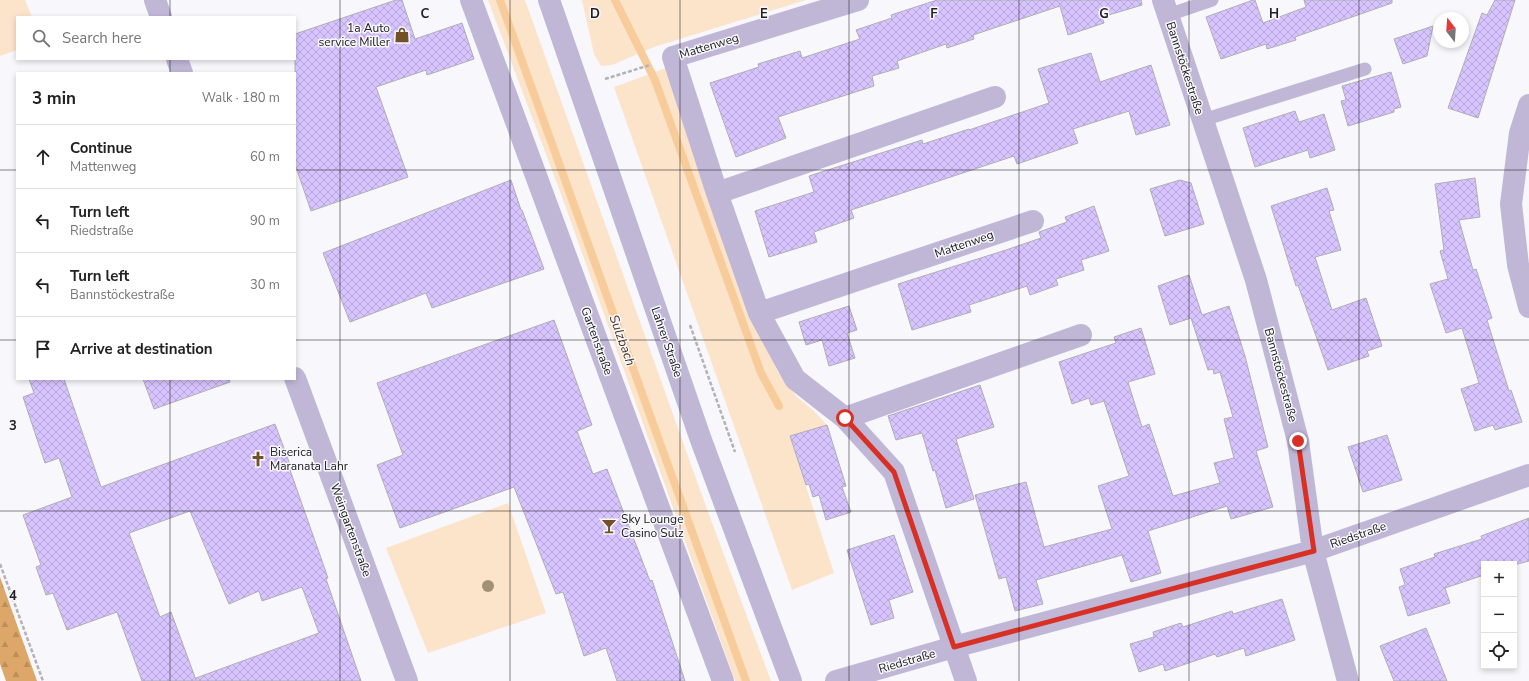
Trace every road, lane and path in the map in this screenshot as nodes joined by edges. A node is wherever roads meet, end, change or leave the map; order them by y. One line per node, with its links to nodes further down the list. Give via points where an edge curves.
1 (155, 0): 7 (street)
2 (471, 0): 29 (street, Gartenstraße)
3 (549, 0): 30 (street, Lahrer Straße, via 701,440)
4 (858, 0): 16 (street, Mattenweg, via 673,57)
5 (1212, 0): 6 (lane, Bannstöckestraße)
6 (1166, 7): 15 (street, Bannstöckestraße)
7 (161, 16)
8 (177, 60): 11 (street)
9 (651, 65): 12 (path)
10 (1366, 69): 15 (lane, Bannstöckestraße)
11 (182, 72)
12 (605, 79)
13 (995, 97): 16 (street)
14 (1529, 105): 18 (street, via 1520,133 1511,204 1518,265)
15 (1203, 120): 24 (street, Bannstöckestraße, via 1256,280 1298,441)
16 (717, 193): 19 (street, Mattenweg)
17 (1033, 221): 19 (street, Mattenweg)
18 (1529, 307)
19 (759, 313): 22 (street, Mattenweg, via 795,379)
20 (1081, 336): 22 (street)
21 (296, 380): 28 (street, Weingartenstraße)
22 (845, 418): 26 (street, Mattenweg, via 894,472)
23 (1529, 474): 24 (street, Riedstraße)
24 (1314, 551): 26 (street, Riedstraße); 33 (street, Bannstöckestraße)
25 (0, 564): 27 (path)
26 (954, 647): 31 (street, Riedstraße); 32 (street, Mattenweg)
27 (43, 681)
28 (407, 681)
29 (723, 681)
30 (791, 681)
31 (836, 681)
32 (966, 681)
33 (1348, 681)

